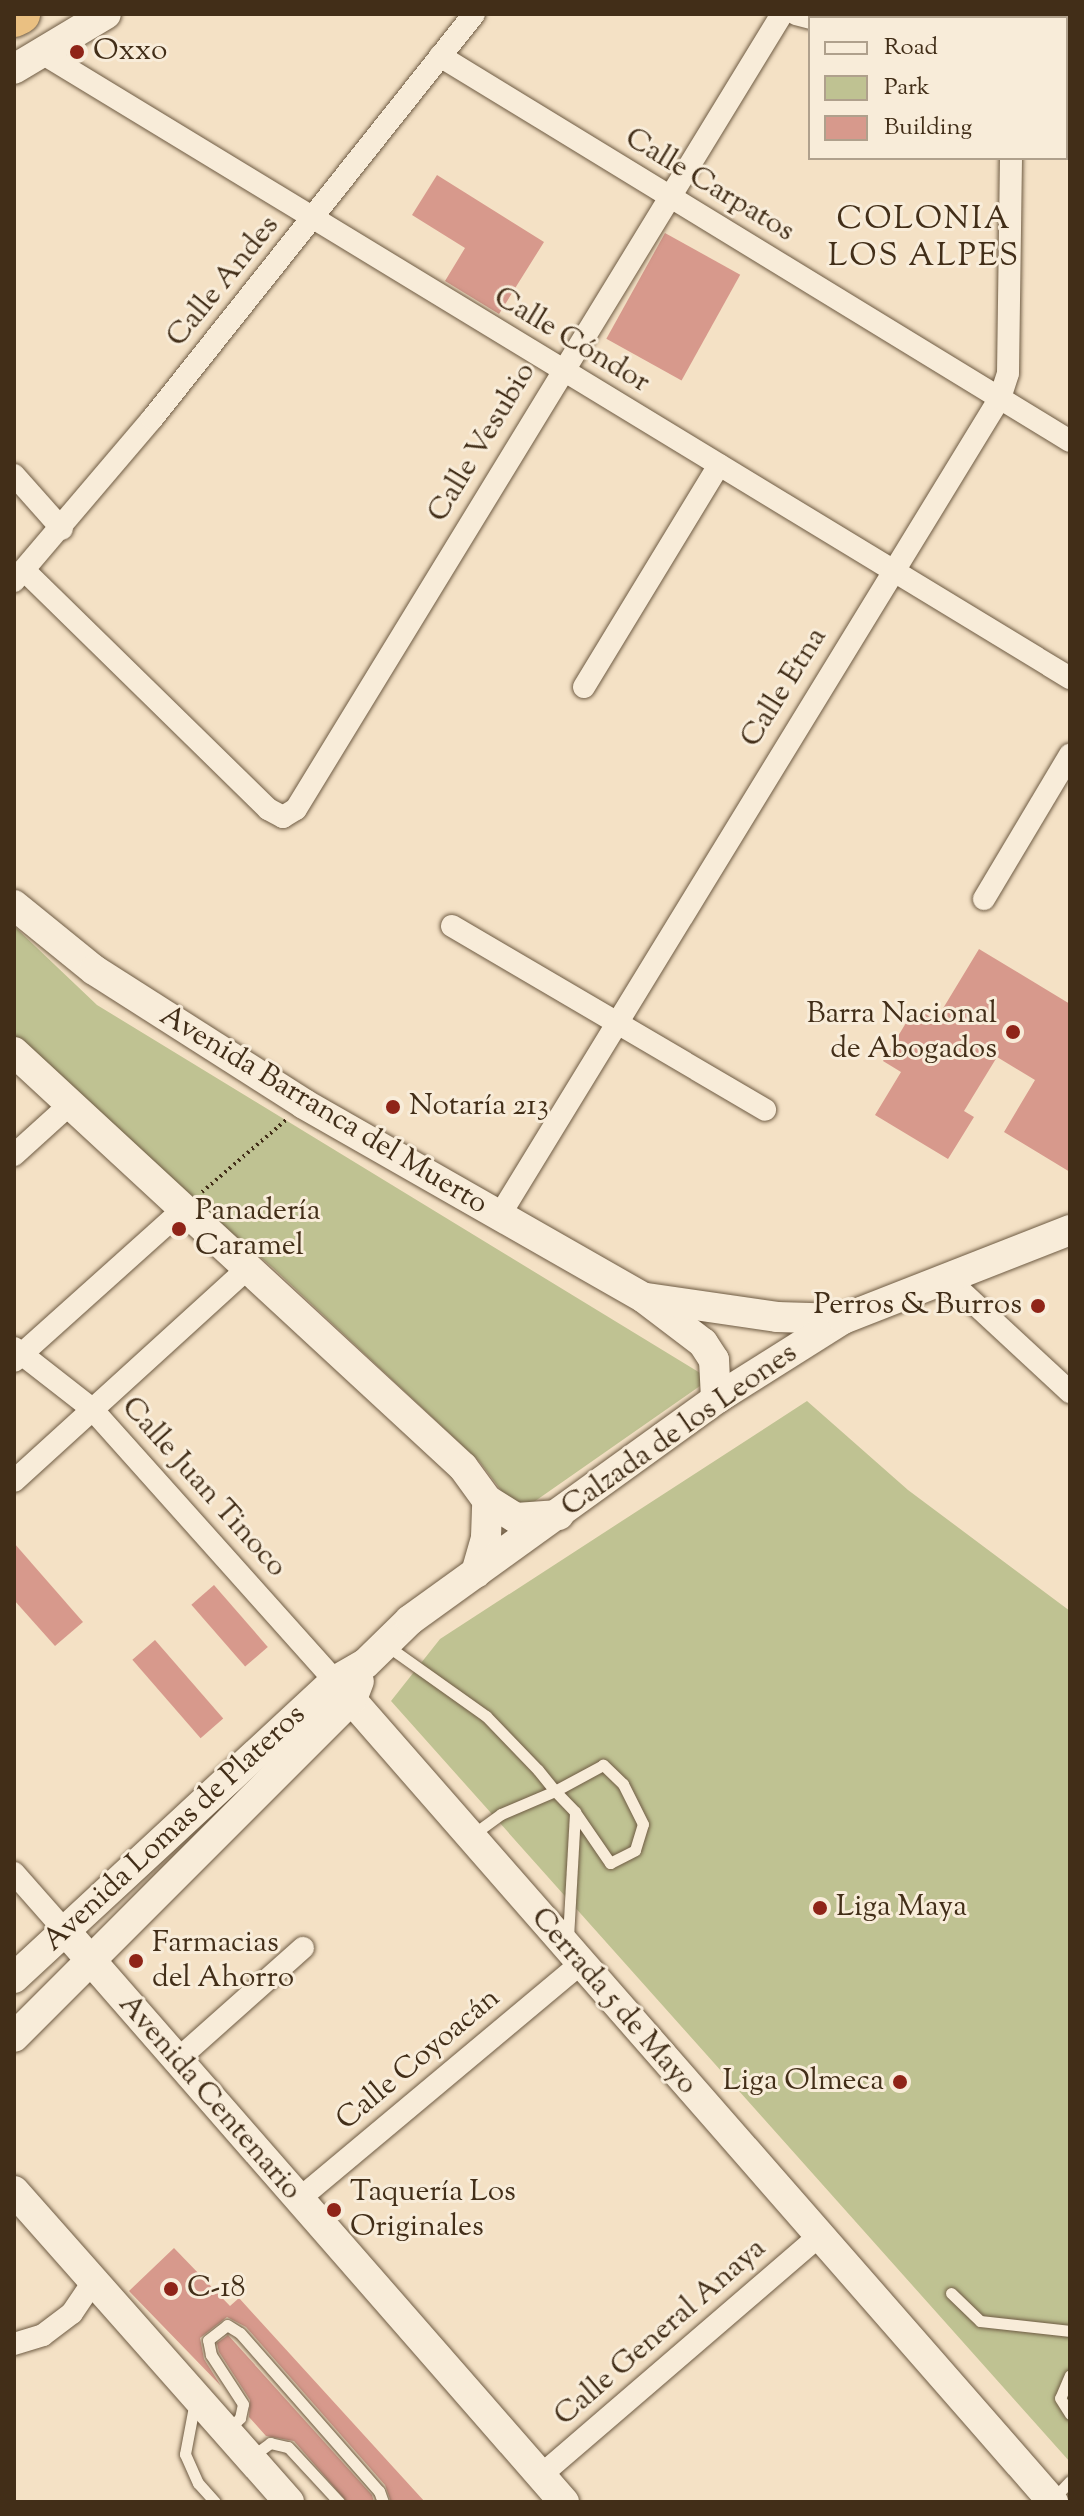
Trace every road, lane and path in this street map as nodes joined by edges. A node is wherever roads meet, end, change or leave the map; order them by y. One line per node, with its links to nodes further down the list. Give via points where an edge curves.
1 (20, 14): 5 (highway)
2 (106, 14): 6 (main road)
3 (474, 14): 7 (street, Calle Andes)
4 (782, 14): 10 (street, Calle Vesubio)
5 (14, 17)
6 (42, 53): 8 (main road); 11 (street, Calle Cóndor)
7 (440, 56): 10 (street, Calle Carpatos); 11 (street, Calle Andes)
8 (14, 69)
9 (1011, 160): 13 (street, Calle Etna, via 1008,373)
10 (669, 196): 12 (street, Calle Vesubio); 13 (street, Calle Carpatos)
11 (314, 218): 12 (street, Calle Cóndor); 17 (street, Calle Andes)
12 (561, 371): 15 (street, Calle Cóndor); 19 (street, Calle Vesubio, via 296,809 283,817 268,809)
13 (1000, 398): 14 (street, Calle Carpatos); 18 (street, Calle Etna)
14 (1070, 441)
15 (719, 465): 18 (street, Calle Cóndor); 21 (street)
16 (14, 475): 17 (street)
17 (62, 529): 19 (street, Calle Andes)
18 (892, 571): 20 (street, Calle Cóndor); 26 (street, Calle Etna)
19 (20, 577)
20 (1070, 678)
21 (584, 687)
22 (1070, 755): 23 (street)
23 (984, 899)
24 (14, 905): 28 (main road, Avenida Barranca del Muerto, via 94,970)
25 (452, 926): 26 (street)
26 (615, 1022): 30 (street); 33 (street, Calle Etna)
27 (14, 1052): 29 (main road)
28 (304, 1104): 32 (path); 33 (main road, Avenida Barranca del Muerto)
29 (68, 1106): 31 (street); 32 (main road)
30 (765, 1110)
31 (14, 1155)
32 (182, 1210): 35 (main road); 39 (street)
33 (498, 1218): 37 (main road, Avenida Barranca del Muerto)
34 (1070, 1230): 36 (main road, Calzada de los Leones)
35 (246, 1270): 42 (street); 44 (main road, via 463,1467)
36 (949, 1280): 38 (main road, Calzada de los Leones); 40 (street)
37 (644, 1298): 38 (main road, Avenida Barranca del Muerto, via 777,1317); 41 (main road, Avenida Barranca del Muerto, via 703,1343 714,1360)
38 (843, 1319): 41 (main road, Calzada de los Leones)
39 (17, 1355): 42 (street, Calle Juan Tinoco)
40 (1070, 1392)
41 (716, 1399): 45 (main road, Calzada de los Leones)
42 (92, 1409): 43 (street); 48 (street, Calle Juan Tinoco)
43 (14, 1481)
44 (487, 1500): 45 (main road, via 516,1518); 46 (main road, via 486,1537)
45 (561, 1515): 46 (main road, Calzada de los Leones)
46 (476, 1573): 47 (main road, Calzada de los Leones)
47 (376, 1654): 48 (main road, Calzada de los Leones); 49 (lane, via 486,1716)
48 (344, 1690): 51 (main road, Cerrada 5 de Mayo); 53 (main road, Avenida Lomas de Plateros); 56 (main road, Avenida Lomas de Plateros)
49 (555, 1791): 50 (lane); 50 (lane, via 603,1765 623,1784 643,1824 635,1850 610,1863); 51 (lane, via 501,1814)
50 (575, 1812): 55 (lane)
51 (469, 1836): 55 (main road, Cerrada 5 de Mayo)
52 (14, 1873): 53 (street, Avenida Centenario)
53 (66, 1932): 56 (main road, Avenida Centenario); 57 (main road, Avenida Lomas de Plateros)
54 (303, 1948): 59 (street)
55 (572, 1958): 61 (street, Calle Coyoacán); 62 (main road, Cerrada 5 de Mayo)
56 (89, 1960): 58 (main road, Avenida Lomas de Plateros); 59 (main road, Avenida Centenario)
57 (14, 1978)
58 (14, 2037)
59 (176, 2061): 61 (main road, Avenida Centenario)
60 (14, 2191): 63 (main road)
61 (298, 2200): 72 (main road, Avenida Centenario)
62 (820, 2235): 72 (street, Calle General Anaya); 73 (main road, Cerrada 5 de Mayo)
63 (94, 2280): 66 (street, via 72,2313 43,2335); 68 (main road)
64 (951, 2293): 65 (lane, via 980,2321)
65 (1070, 2331)
66 (14, 2344)
67 (1070, 2375): 69 (lane, via 1060,2398)
68 (196, 2397): 70 (main road); 74 (lane, via 185,2454 198,2483)
69 (1070, 2414)
70 (227, 2431): 71 (main road); 77 (lane, via 240,2418 243,2404 211,2355 208,2340 227,2325 379,2491)
71 (250, 2458): 75 (main road); 76 (lane, via 270,2443 288,2447)
72 (540, 2476): 78 (main road, Avenida Centenario)
73 (1058, 2494)
74 (215, 2502)
75 (289, 2502)
76 (339, 2502)
77 (383, 2502)
78 (564, 2502)

